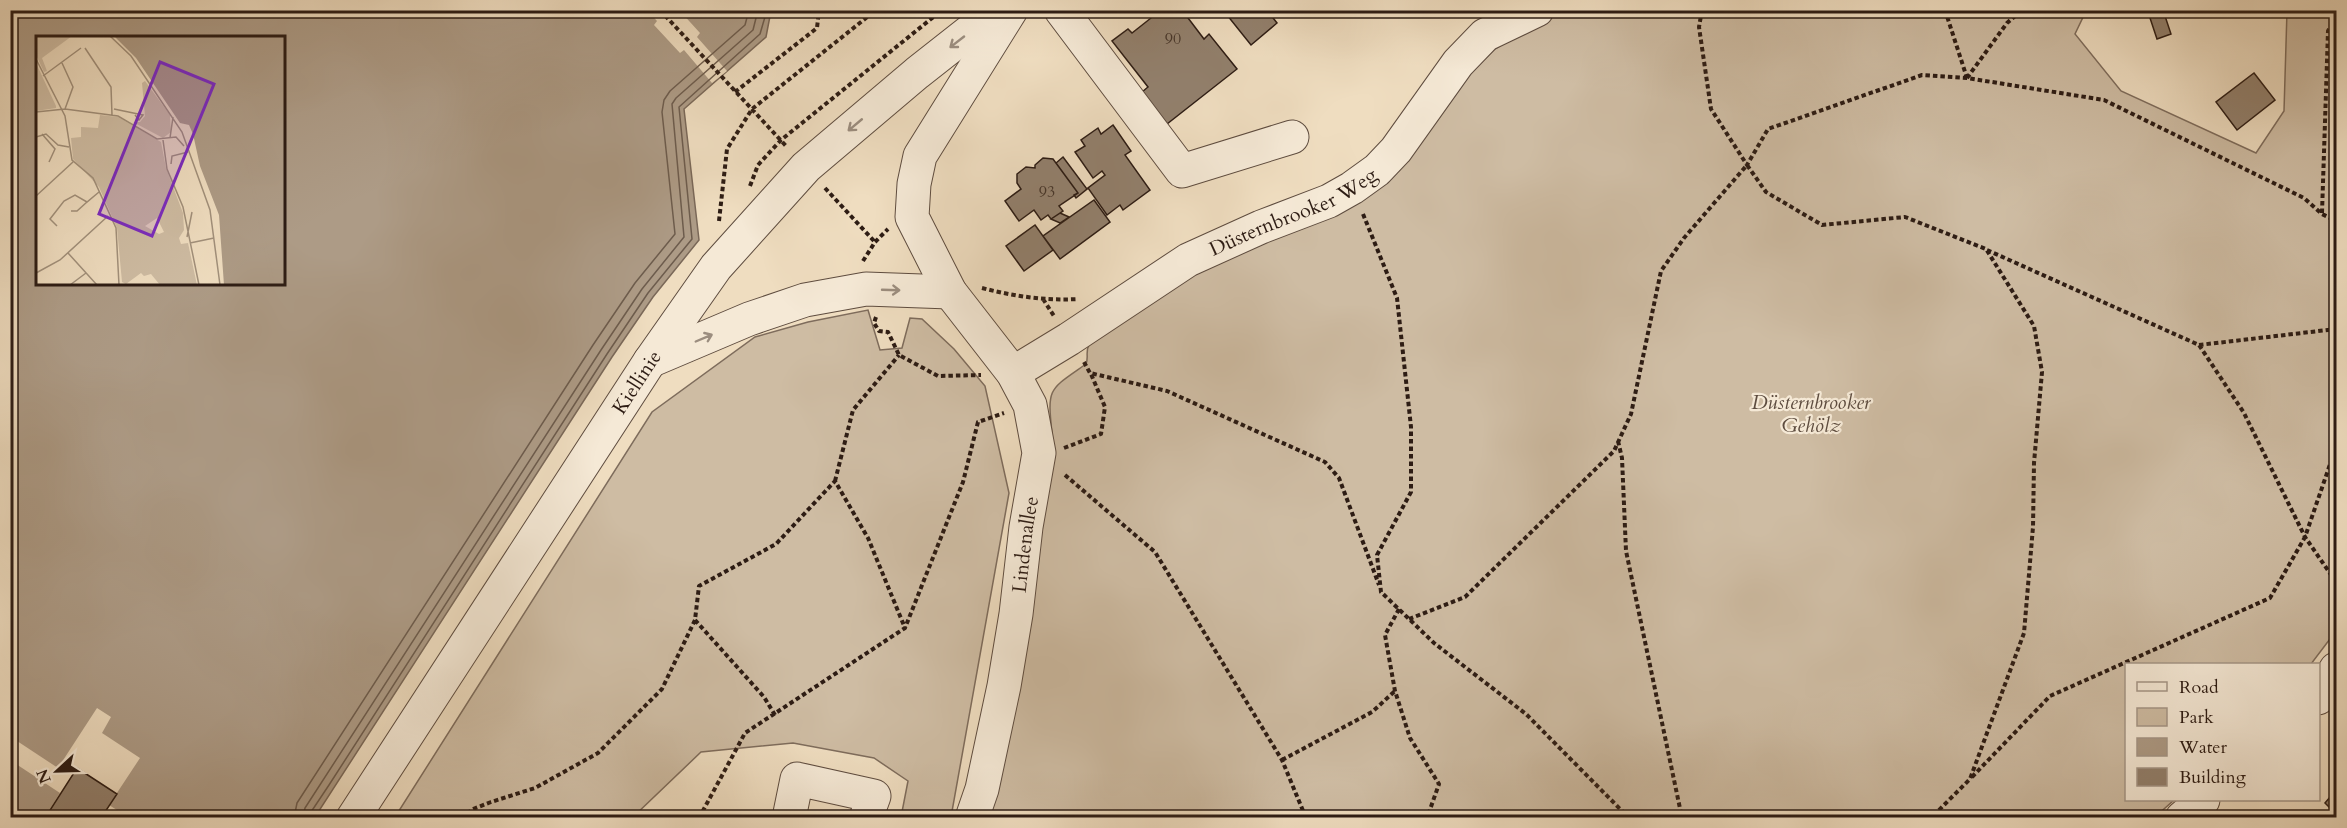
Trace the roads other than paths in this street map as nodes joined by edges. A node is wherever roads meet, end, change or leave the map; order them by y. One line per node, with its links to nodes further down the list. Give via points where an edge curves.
1 (997, 10): 7 (street, Kiellinie, one-way to 7, via 806,167 716,267)
2 (1011, 10): 6 (street, Lindenallee, via 920,156 912,217)
3 (1061, 10): 5 (street, via 1182,171)
4 (1537, 10): 8 (street, Düsternbrooker Weg, via 1485,35 1458,63 1396,150 1352,189 1188,260)
5 (1292, 137)
6 (950, 292): 7 (street, one-way to 6, via 749,319 806,300 874,301); 8 (street, Lindenallee)
7 (650, 361): 10 (street, Kiellinie)
8 (1013, 373): 13 (street, Lindenallee, via 1030,405 1041,453 1026,526 1004,686)
9 (2202, 801): 14 (street)
10 (353, 818)
11 (789, 818): 12 (street, via 797,779 874,796)
12 (866, 818)
13 (972, 818)
14 (2182, 818)

